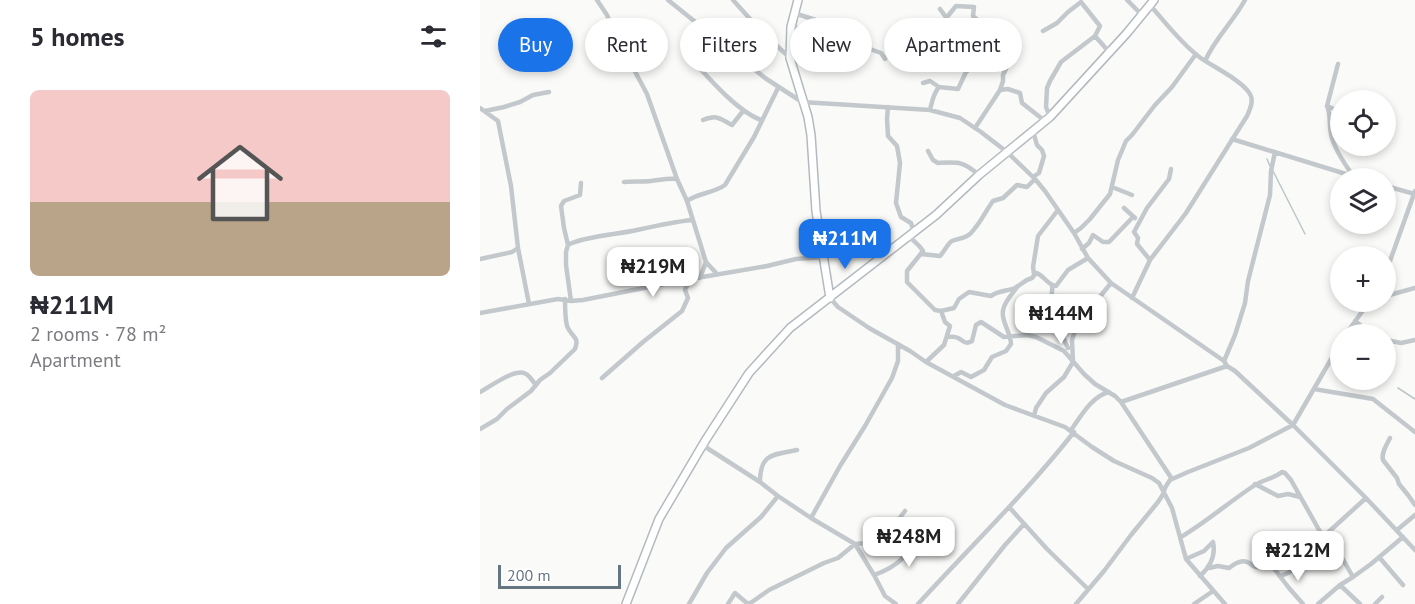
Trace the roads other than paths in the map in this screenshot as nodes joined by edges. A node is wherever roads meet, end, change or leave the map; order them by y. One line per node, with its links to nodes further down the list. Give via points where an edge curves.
1 (597, 0): 54 (street, via 647,94)
2 (668, 0): 30 (street)
3 (732, 0): 21 (street)
4 (798, 0): 11 (main road)
5 (1088, 0): 8 (street)
6 (1126, 0): 12 (street)
7 (1245, 0): 22 (street)
8 (1080, 1): 17 (street); 18 (street, via 1100,26)
9 (1152, 2): 12 (main road); 20 (street, via 1176,36)
10 (940, 9): 13 (street)
11 (794, 13): 14 (main road); 15 (street)
12 (1142, 16): 19 (main road)
13 (947, 17): 16 (street, via 956,6 974,7)
14 (793, 18)
15 (809, 18)
16 (975, 18)
17 (1043, 31)
18 (1095, 36): 19 (street); 40 (street, via 1061,62 1050,81)
19 (1110, 53): 40 (main road)
20 (1196, 54): 22 (street); 57 (street, via 1126,141)
21 (790, 58)
22 (1205, 61): 45 (street, via 1236,80 1251,95 1250,109)
23 (1338, 64): 34 (street)
24 (703, 72): 39 (street)
25 (794, 72): 33 (main road)
26 (966, 72): 29 (street, via 958,88)
27 (1004, 72): 31 (street)
28 (923, 83): 29 (street, via 930,81)
29 (939, 87): 38 (street)
30 (778, 88): 33 (street); 42 (street)
31 (1000, 90): 40 (street, via 1020,93 1022,103); 43 (street)
32 (549, 92): 37 (street)
33 (802, 102): 35 (street); 75 (main road, via 811,135)
34 (1327, 106): 36 (street); 49 (street, via 1331,136)
35 (888, 107): 38 (street); 69 (street, via 888,136 897,146 900,163 896,203 901,217 911,223)
36 (1330, 107)
37 (483, 110): 72 (street, via 498,121)
38 (930, 110): 43 (street, via 960,118)
39 (743, 111): 41 (street, via 732,126 713,117); 42 (street)
40 (1048, 119): 44 (main road)
41 (703, 120)
42 (761, 120): 61 (street, via 724,185)
43 (975, 128): 47 (street)
44 (1033, 131): 47 (main road); 53 (street, via 1044,156)
45 (1232, 139): 48 (street); 78 (street, via 1186,213)
46 (928, 151): 52 (street, via 938,163 959,163)
47 (1007, 152): 52 (main road); 53 (street)
48 (1275, 152): 51 (street); 109 (street, via 1270,195 1245,303)
49 (1348, 168)
50 (1171, 169): 67 (street, via 1169,179)
51 (1330, 170)
52 (979, 175): 69 (main road)
53 (1034, 178): 64 (street); 74 (street, via 1027,187 1017,185 1003,198 993,201 971,232 950,242 940,256)
54 (677, 179): 55 (street); 61 (street)
55 (624, 182)
56 (581, 183): 70 (street, via 580,195 561,206)
57 (1112, 187): 60 (street); 68 (street, via 1104,204)
58 (1396, 188): 59 (street)
59 (1415, 193): 62 (street)
60 (1132, 195)
61 (687, 201): 66 (street)
62 (1414, 202): 71 (street)
63 (1124, 208): 65 (street)
64 (1058, 210): 68 (street); 81 (street, via 1038,236)
65 (1133, 217): 67 (street); 73 (street, via 1109,242 1093,236)
66 (692, 220): 70 (street); 79 (street)
67 (1139, 221): 78 (street, via 1134,232 1137,244)
68 (1074, 233): 73 (street)
69 (911, 234): 74 (street, via 923,251); 89 (main road)
70 (568, 245): 92 (street, via 566,265)
71 (1396, 246)
72 (518, 248): 77 (street); 93 (street)
73 (1082, 249): 76 (street)
74 (921, 254): 94 (street, via 907,271 907,282 935,310)
75 (823, 257): 80 (street); 89 (main road)
76 (1088, 258): 84 (street); 85 (street)
77 (480, 259)
78 (1150, 260): 90 (street)
79 (706, 262): 80 (street); 82 (street)
80 (717, 274): 82 (street)
81 (1035, 274): 85 (street); 86 (street)
82 (700, 278): 83 (street)
83 (689, 280): 92 (street); 111 (street, via 682,311)
84 (1111, 283): 90 (street); 105 (street, via 1077,326)
85 (1052, 286): 105 (street, via 1053,312)
86 (1017, 287): 94 (street, via 991,296 969,292 959,298 954,308); 101 (street, via 1004,307 1003,316)
87 (1415, 288): 88 (street)
88 (1396, 293)
89 (830, 298): 104 (street, via 854,318); 125 (main road, via 790,328 749,374)
90 (1132, 298): 109 (street)
91 (565, 299): 92 (street); 93 (street); 113 (street, via 568,327 576,346)
92 (571, 301)
93 (529, 304): 96 (street)
94 (941, 311): 100 (street, via 950,326)
95 (1362, 312): 97 (street)
96 (480, 313)
97 (1355, 321): 98 (street); 99 (street)
98 (1353, 324)
99 (1359, 324)
100 (947, 337): 101 (street, via 968,343 981,322 1004,337); 107 (street, via 939,352)
101 (1011, 337): 105 (street, via 1027,335); 110 (street, via 1006,351 992,357 984,370 971,377 961,372)
102 (1415, 340): 103 (street)
103 (1396, 342)
104 (898, 344): 107 (street); 138 (street, via 898,361 887,387)
105 (1068, 349): 108 (street); 108 (street)
106 (1330, 361): 114 (street)
107 (926, 362): 110 (street)
108 (1073, 363): 112 (street); 119 (street, via 1047,393)
109 (1226, 364): 118 (street); 120 (street)
110 (954, 376): 119 (street, via 1005,405)
111 (602, 378)
112 (1095, 384): 116 (street); 117 (street)
113 (536, 385): 115 (street, via 527,374 513,373); 121 (street)
114 (1314, 388): 120 (street); 123 (street, via 1373,399)
115 (480, 392)
116 (1109, 392): 117 (street); 118 (street)
117 (1096, 398): 122 (street)
118 (1121, 402): 127 (street)
119 (1034, 416): 122 (street)
120 (1293, 425): 127 (street); 133 (street)
121 (480, 429)
122 (1072, 431): 130 (street, via 1114,461 1152,478); 135 (street)
123 (1415, 432)
124 (1390, 438): 134 (street, via 1383,460)
125 (705, 441): 128 (street, via 707,448); 160 (main road, via 659,519)
126 (797, 450): 128 (street, via 768,457 760,469)
127 (1172, 479): 130 (street)
128 (760, 482): 131 (street)
129 (1255, 484): 132 (street, via 1278,496); 132 (street, via 1285,472); 143 (street)
130 (1164, 492): 143 (street); 156 (street)
131 (778, 496): 138 (street); 161 (street, via 726,548)
132 (1300, 497): 142 (street)
133 (1366, 498): 140 (street); 142 (street)
134 (1415, 506)
135 (1009, 507): 139 (street); 164 (street)
136 (905, 511): 145 (street, via 887,530 866,543)
137 (1415, 515): 140 (street)
138 (811, 518): 145 (street)
139 (1024, 524): 156 (street); 165 (street)
140 (1397, 530): 144 (street)
141 (921, 532): 150 (street, via 895,566)
142 (1325, 536): 152 (street, via 1301,563); 153 (street)
143 (1181, 537): 148 (street)
144 (1403, 537): 146 (street); 147 (street)
145 (855, 544): 150 (street); 162 (street, via 838,558 748,604 735,594)
146 (1415, 550)
147 (1379, 557): 153 (street); 155 (street)
148 (1186, 559): 149 (street, via 1213,542); 151 (street)
149 (1209, 568): 151 (street); 152 (street, via 1229,568 1242,561 1259,567 1269,562)
150 (874, 575): 163 (street, via 885,596)
151 (1200, 576): 157 (street)
152 (1281, 576): 168 (street)
153 (1353, 577): 154 (street)
154 (1341, 585): 169 (street); 170 (street)
155 (1403, 585)
156 (1088, 589): 159 (street)
157 (1213, 591): 166 (street); 167 (street)
158 (1382, 597): 171 (street)
159 (1078, 603)
160 (626, 604)
161 (689, 604)
162 (728, 604)
163 (896, 604)
164 (918, 604)
165 (958, 604)
166 (1194, 604)
167 (1225, 604)
168 (1303, 604)
169 (1318, 604)
170 (1360, 604)
171 (1375, 604)

